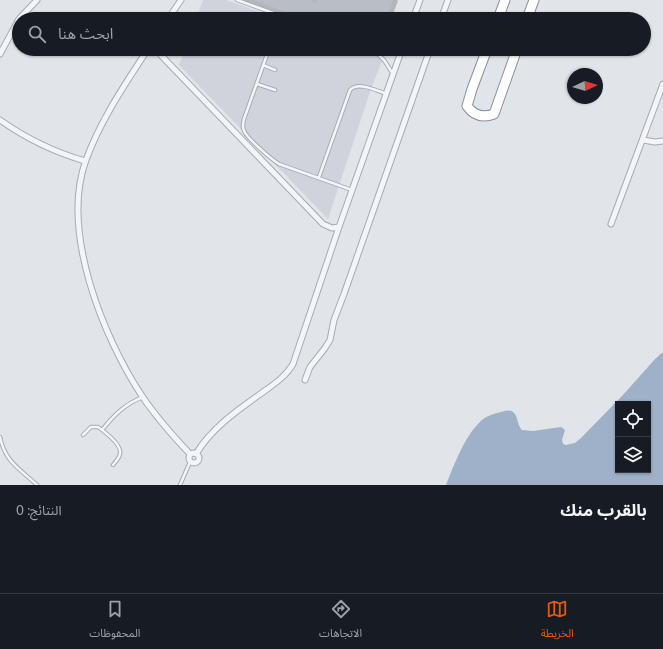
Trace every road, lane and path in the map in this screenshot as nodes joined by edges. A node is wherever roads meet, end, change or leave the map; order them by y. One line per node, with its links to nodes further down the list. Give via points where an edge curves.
1 (37, 0): 8 (street)
2 (181, 0): 9 (street)
3 (237, 0): 10 (lane)
4 (420, 0): 11 (street)
5 (448, 0): 12 (street)
6 (505, 0): 13 (highway)
7 (534, 0): 14 (highway)
8 (26, 12)
9 (173, 12)
10 (267, 12)
11 (416, 12)
12 (444, 12)
13 (501, 12)
14 (530, 12)
15 (12, 32): 16 (street)
16 (0, 54)
17 (144, 56): 35 (street, via 115,101)
18 (162, 56): 39 (street, via 323,224 332,228)
19 (267, 56): 25 (lane)
20 (380, 56): 27 (lane)
21 (400, 56): 27 (street)
22 (428, 56): 40 (street, via 334,320 330,340 310,367)
23 (484, 56): 24 (highway, via 467,106 472,112 486,116 494,114)
24 (515, 56)
25 (263, 66): 26 (lane); 28 (lane)
26 (275, 70)
27 (394, 75): 31 (street)
28 (256, 84): 30 (lane); 36 (lane, via 243,122 246,134 279,164)
29 (663, 84): 33 (street)
30 (275, 90)
31 (387, 94): 36 (lane, via 359,86 352,88); 37 (street)
32 (0, 120): 35 (street, via 41,145)
33 (643, 140): 34 (street); 38 (street)
34 (663, 141)
35 (85, 161): 41 (street, via 78,211 85,262 109,336)
36 (318, 177): 37 (lane)
37 (352, 190): 39 (street)
38 (611, 224)
39 (339, 227): 45 (street, via 291,368 282,378 214,431)
40 (305, 380)
41 (143, 397): 42 (lane, via 118,411); 45 (street, via 165,426)
42 (102, 430): 43 (lane, via 96,426 91,427); 47 (lane, via 119,448 119,457)
43 (83, 435)
44 (0, 437): 48 (lane, via 7,457)
45 (193, 454): 46 (street, via 189,458); 46 (street, via 198,457 198,461)
46 (190, 462): 49 (lane)
47 (113, 465)
48 (37, 485)
49 (180, 485)

